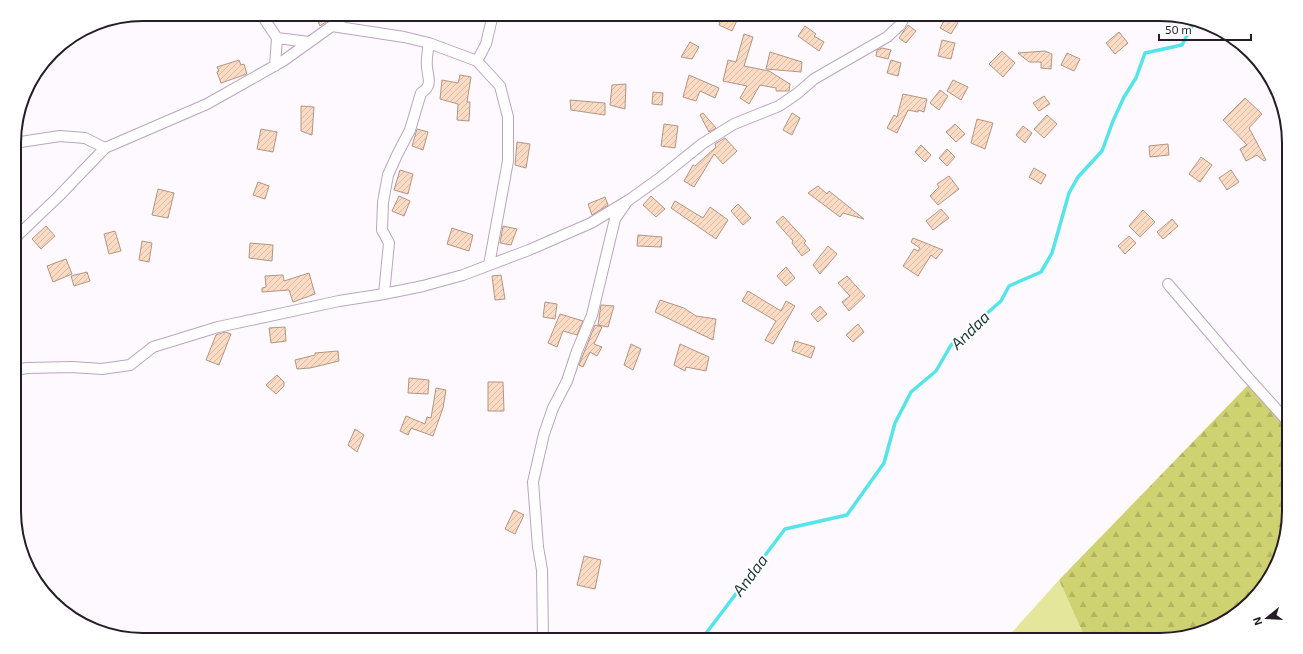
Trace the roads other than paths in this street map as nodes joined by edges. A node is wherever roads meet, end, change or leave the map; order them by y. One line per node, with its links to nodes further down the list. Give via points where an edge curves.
1 (266, 21): 6 (street)
2 (338, 21): 5 (street)
3 (491, 21): 9 (street, via 486,44)
4 (902, 21): 13 (street, via 887,37 814,79 779,106 734,124 702,144)
5 (332, 26): 7 (street); 8 (street)
6 (277, 38): 7 (street); 10 (street)
7 (309, 42): 10 (street)
8 (429, 43): 9 (street); 17 (street, via 426,66 429,85 421,93 410,130 388,175 383,202 382,230 389,243)
9 (477, 61): 15 (street, via 500,86 508,117 508,161)
10 (275, 66): 12 (street, via 207,104)
11 (21, 142): 12 (street, via 60,136 85,138)
12 (105, 148): 14 (street)
13 (629, 200): 15 (street, via 591,223); 20 (street, via 615,219 592,315 567,381 553,408 533,482 542,570)
14 (21, 231)
15 (489, 265): 17 (street, via 463,275)
16 (1168, 284): 19 (street)
17 (384, 294): 18 (street, via 218,327 153,347 130,365 102,369)
18 (21, 369)
19 (1282, 415)
20 (543, 633)

